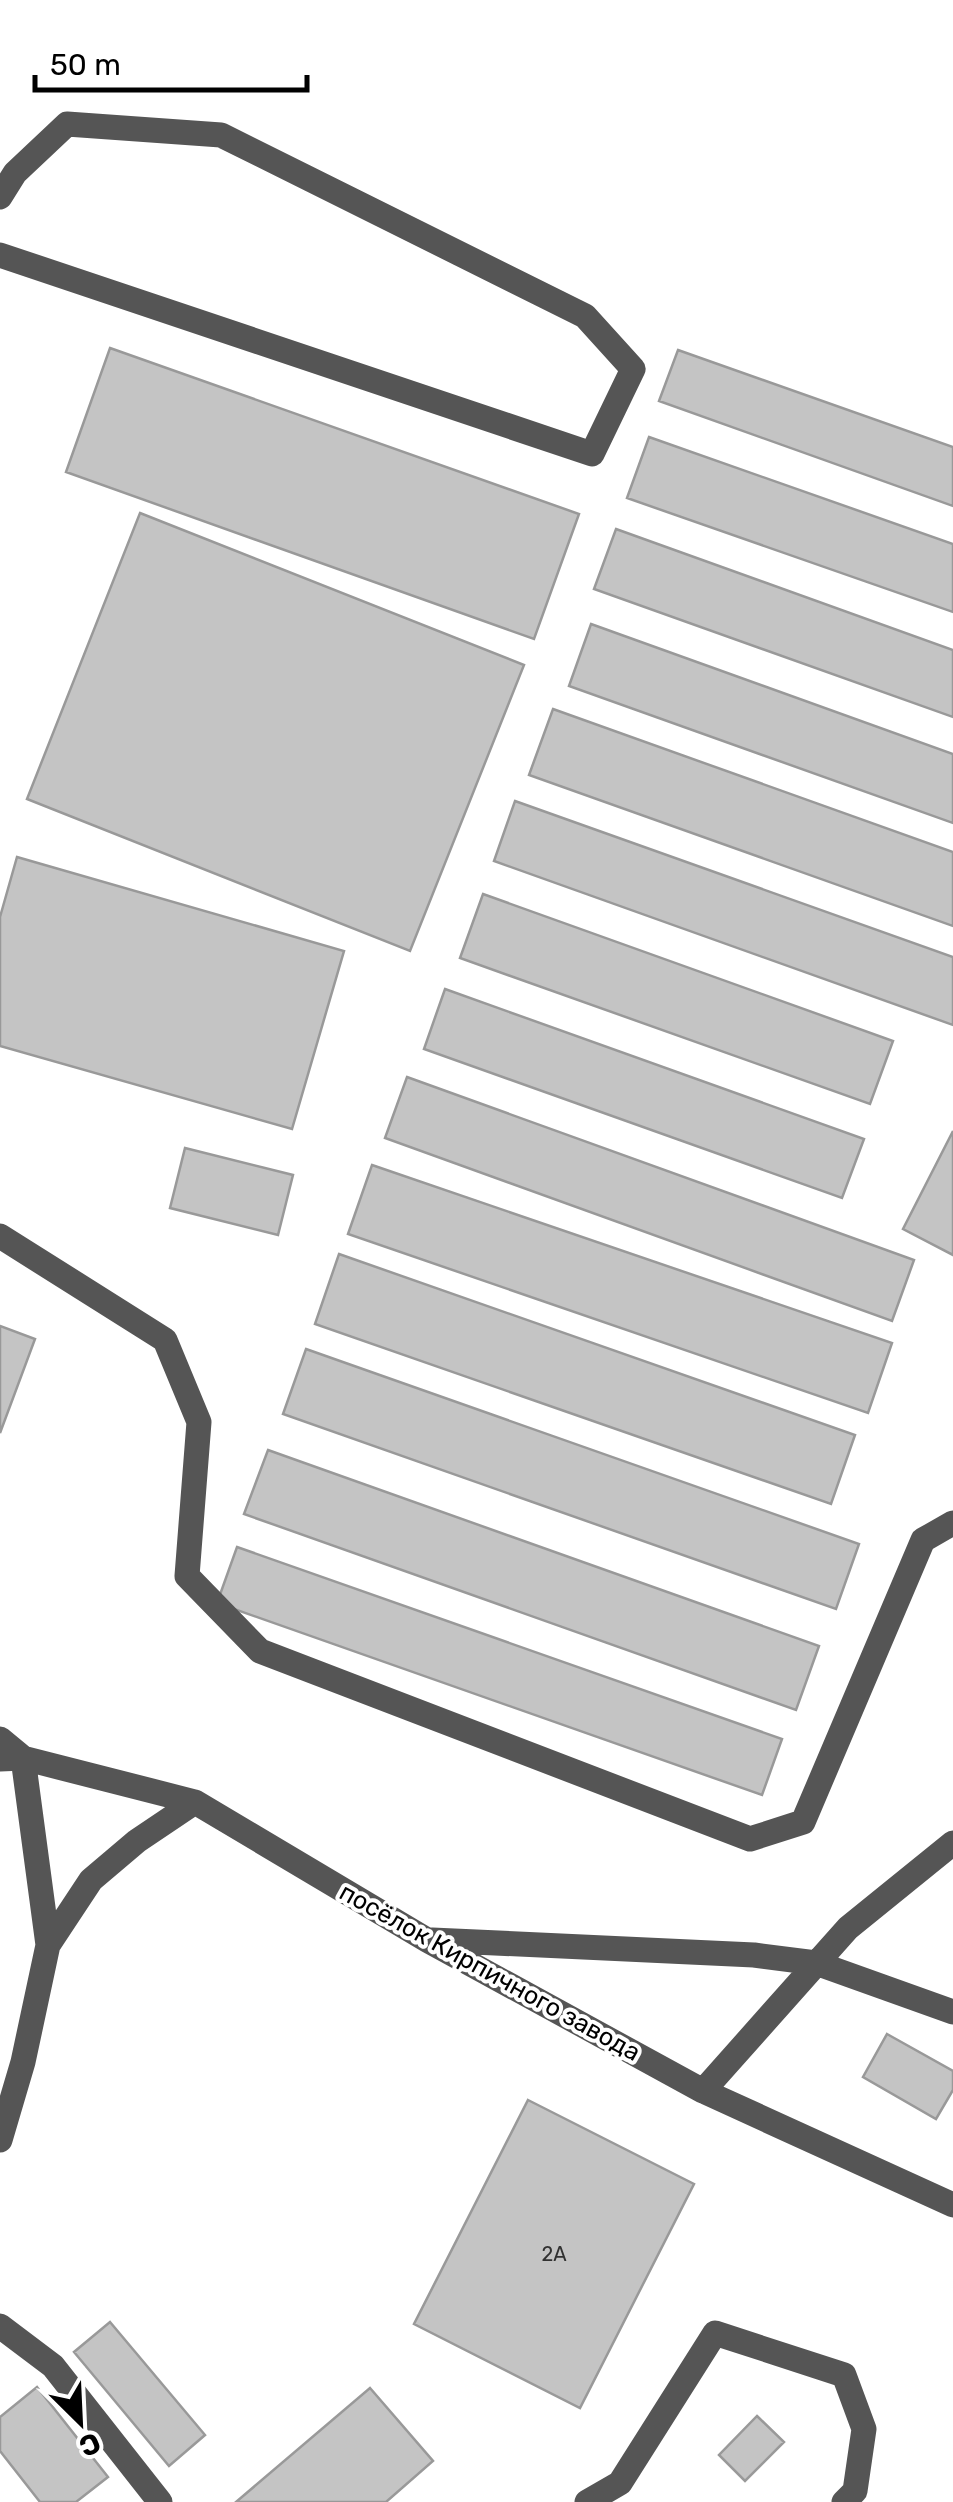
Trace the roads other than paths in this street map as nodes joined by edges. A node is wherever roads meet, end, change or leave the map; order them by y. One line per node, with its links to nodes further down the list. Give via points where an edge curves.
1 (0, 197): 2 (street, via 14,172 67,124 220,135 585,316 633,369 592,454)
2 (0, 255)
3 (0, 1236): 4 (street, via 165,1340 200,1422 187,1576 260,1651 750,1839 803,1822 923,1540)
4 (953, 1522)
5 (0, 1738): 6 (street)
6 (12, 1759): 7 (street, посёлок Кирпичного завода); 10 (street)
7 (195, 1802): 9 (street, посёлок Кирпичного завода); 10 (street, via 91,1880)
8 (953, 1843): 11 (street, via 848,1928)
9 (427, 1940): 11 (street); 13 (street, посёлок Кирпичного завода)
10 (48, 1945): 14 (street)
11 (816, 1963): 12 (street); 13 (street)
12 (953, 2012)
13 (702, 2091): 15 (street, посёлок Кирпичного завода)
14 (0, 2140)
15 (953, 2206)
16 (0, 2326): 17 (street, via 53,2366)
17 (160, 2502)
18 (586, 2502): 19 (street, via 620,2484 715,2333 844,2375 864,2429 855,2491)
19 (844, 2502)

